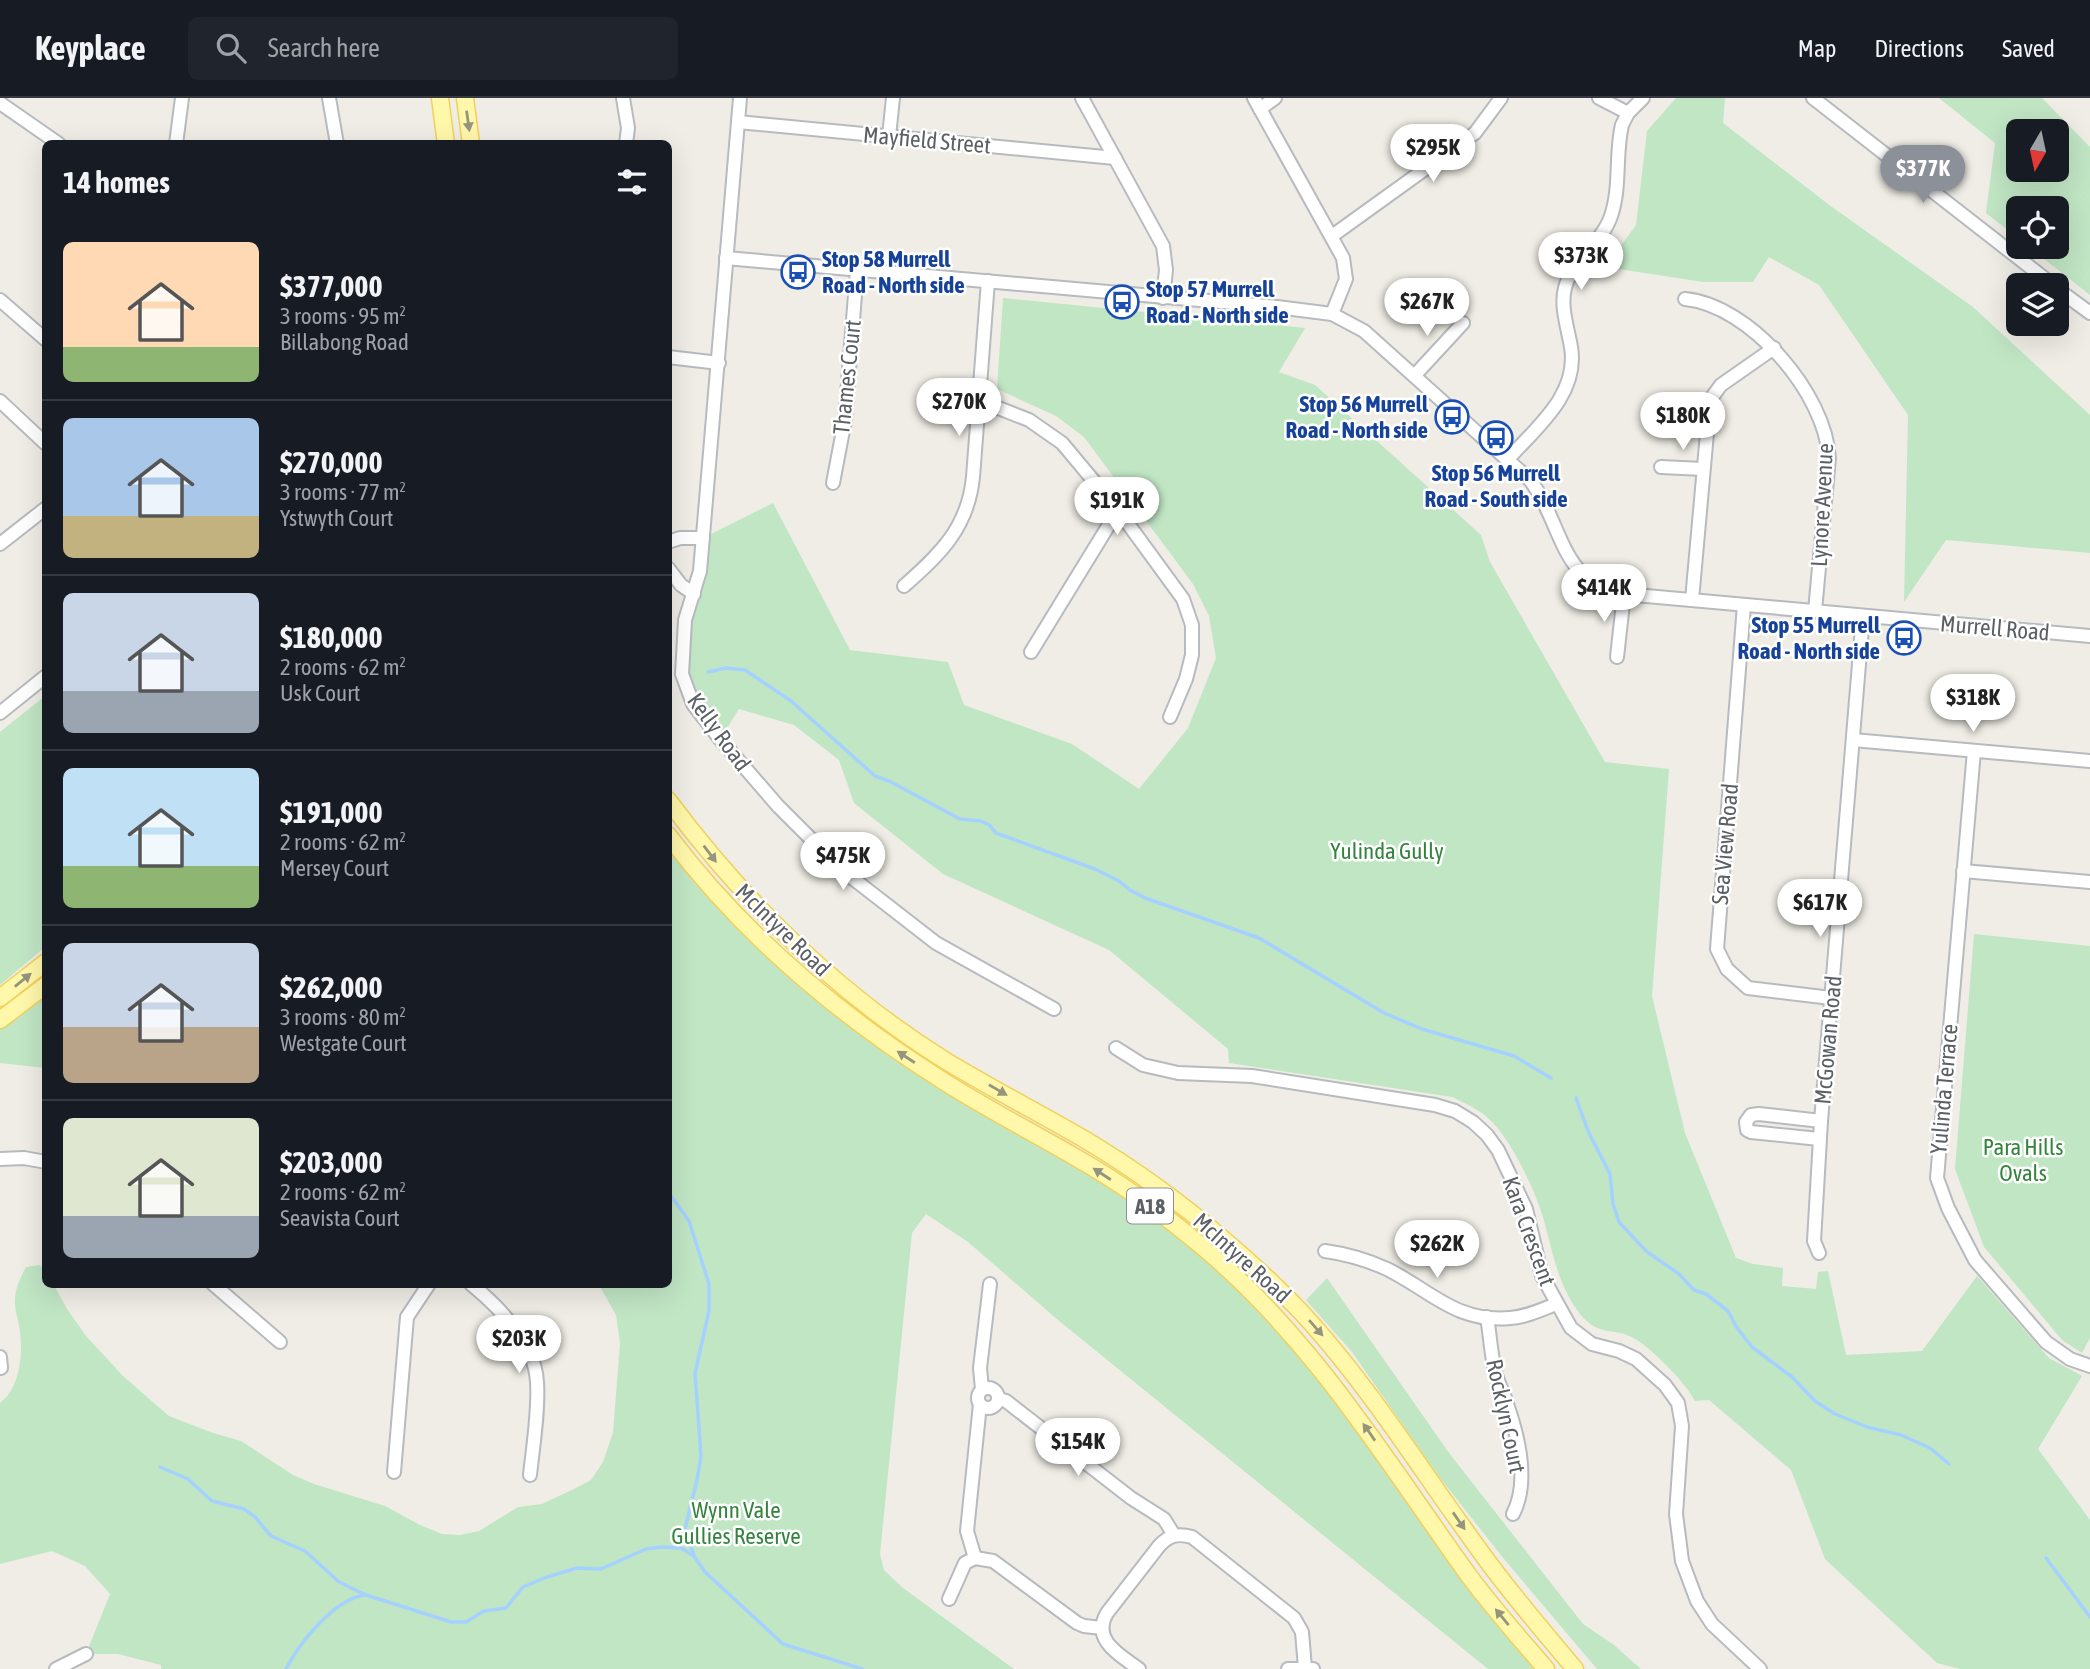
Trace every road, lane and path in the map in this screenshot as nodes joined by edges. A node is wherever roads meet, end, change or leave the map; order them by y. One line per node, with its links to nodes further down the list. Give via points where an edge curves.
1 (182, 98): 20 (street)
2 (329, 98): 21 (street)
3 (440, 98): 22 (main road)
4 (465, 98): 23 (main road, one-way to 23)
5 (623, 98): 24 (street)
6 (740, 98): 17 (street, Kelly Road)
7 (893, 98): 18 (street)
8 (1082, 98): 25 (street)
9 (1275, 98): 15 (street)
10 (1501, 98): 26 (street, via 1475,132)
11 (1598, 98): 16 (street)
12 (1643, 98): 16 (street)
13 (1813, 98): 29 (street)
14 (0, 103): 19 (street)
15 (1257, 103): 26 (street)
16 (1628, 113): 46 (street, via 1620,133 1610,219 1565,288 1573,363 1567,388)
17 (738, 122): 18 (street, Mayfield Street); 27 (street, Kelly Road)
18 (889, 136): 25 (street, Mayfield Street)
19 (52, 140)
20 (177, 140)
21 (336, 140)
22 (445, 140)
23 (470, 140)
24 (626, 140)
25 (1115, 158): 32 (street, via 1163,246)
26 (1332, 236): 36 (street, via 1346,273)
27 (726, 258): 28 (street, Murrell Road); 41 (street, Kelly Road)
28 (857, 270): 30 (street, Murrell Road); 49 (street, Thames Court, via 846,408)
29 (2038, 273)
30 (988, 281): 32 (street, Murrell Road); 43 (street)
31 (2069, 297): 35 (street)
32 (1163, 298): 36 (street, Murrell Road)
33 (1685, 299): 39 (street, Lynore Avenue, via 1720,309)
34 (0, 300): 38 (street)
35 (2090, 313)
36 (1332, 314): 42 (street, Murrell Road, via 1364,331)
37 (1463, 323): 42 (street)
38 (42, 337)
39 (1773, 348): 48 (street, via 1711,396); 61 (street, Lynore Avenue, via 1813,403 1828,440)
40 (672, 357): 41 (street)
41 (719, 363): 52 (street, Kelly Road)
42 (1415, 375): 46 (street, Murrell Road)
43 (978, 400): 50 (street, via 1029,420 1062,443); 56 (street, via 972,488 966,510 945,547)
44 (0, 401): 45 (street)
45 (42, 440)
46 (1508, 459): 58 (street, Murrell Road, via 1544,499 1576,569 1603,589)
47 (1661, 467): 48 (street)
48 (1703, 469): 59 (street)
49 (833, 483)
50 (1118, 510): 64 (street); 68 (street, via 1178,591 1191,620 1192,655)
51 (42, 511): 54 (street)
52 (703, 538): 53 (street); 57 (street, Kelly Road)
53 (672, 541)
54 (0, 544)
55 (672, 573): 57 (street)
56 (904, 586)
57 (694, 594): 80 (street, Kelly Road, via 685,620 681,664 687,691 697,710 760,786 842,870 897,914 949,951)
58 (1624, 594): 59 (street, Murrell Road); 65 (street)
59 (1692, 600): 60 (street, Murrell Road)
60 (1744, 605): 61 (street, Murrell Road); 79 (street, Sea View Road, via 1717,949 1727,969 1748,988)
61 (1815, 611): 62 (street, Murrell Road)
62 (1863, 616): 63 (street, Murrell Road); 69 (street, McGowan Road)
63 (2090, 636)
64 (1031, 652)
65 (1617, 657)
66 (42, 679): 67 (street)
67 (0, 713)
68 (1170, 717)
69 (1853, 740): 70 (street); 79 (street, McGowan Road)
70 (1974, 751): 71 (street); 74 (street, Yulinda Terrace)
71 (2090, 761)
72 (672, 805): 113 (main road, McIntyre Road / A18, one-way to 113, via 743,892 838,984 946,1061 1151,1182 1285,1295 1355,1374 1484,1557)
73 (672, 840): 112 (main road, McIntyre Road / A18, one-way to 73, via 1465,1570 1336,1386 1300,1342 1234,1276 1146,1203 1079,1158 939,1079 851,1018 745,923)
74 (1963, 871): 75 (street); 96 (street, Yulinda Terrace, via 1937,1163 1940,1186 1968,1250 1984,1271 2046,1342)
75 (2090, 882)
76 (42, 965): 78 (main road, one-way to 76)
77 (42, 988): 81 (main road)
78 (0, 998)
79 (1831, 998): 83 (street, McGowan Road)
80 (1054, 1009)
81 (0, 1020)
82 (1116, 1048): 93 (street, Kara Crescent, via 1134,1061 1164,1071 1252,1076 1435,1105 1465,1116 1498,1150 1526,1209 1539,1269)
83 (1821, 1121): 84 (street, McGowan Road); 84 (street, via 1759,1114 1746,1122 1751,1132)
84 (1819, 1139): 88 (street, McGowan Road, via 1814,1241)
85 (0, 1159): 86 (street)
86 (42, 1161)
87 (1325, 1251): 94 (street, via 1358,1257 1387,1269 1451,1309)
88 (1819, 1253)
89 (990, 1284): 97 (street, via 980,1368)
90 (218, 1288): 95 (street)
91 (426, 1288): 100 (street, via 407,1317)
92 (476, 1288): 101 (street, via 517,1332 534,1364 537,1382)
93 (1556, 1304): 94 (street, via 1519,1317); 114 (street, Kara Crescent, via 1580,1336 1636,1359 1678,1403 1682,1426 1676,1514 1684,1568 1712,1624)
94 (1487, 1317): 102 (street, Rocklyn Court, via 1496,1374 1510,1412 1519,1461 1521,1489)
95 (280, 1342)
96 (2090, 1366)
97 (982, 1389): 98 (street, via 997,1391); 99 (street)
98 (999, 1399): 99 (street, via 990,1408); 103 (street, via 1164,1519)
99 (979, 1404): 104 (street, via 967,1531)
100 (394, 1472)
101 (530, 1475)
102 (1513, 1514)
103 (1174, 1535): 106 (street, via 1159,1546 1107,1613); 108 (street, via 1192,1537 1294,1618 1302,1632)
104 (975, 1558): 105 (street, via 965,1563); 106 (street, via 993,1561 1077,1623)
105 (949, 1599)
106 (1102, 1628): 110 (street, via 1107,1644)
107 (86, 1654): 109 (street)
108 (1309, 1668): 111 (street)
109 (57, 1669)
110 (1139, 1669)
111 (1288, 1669)
112 (1546, 1669)
113 (1575, 1669)
114 (1760, 1669)

